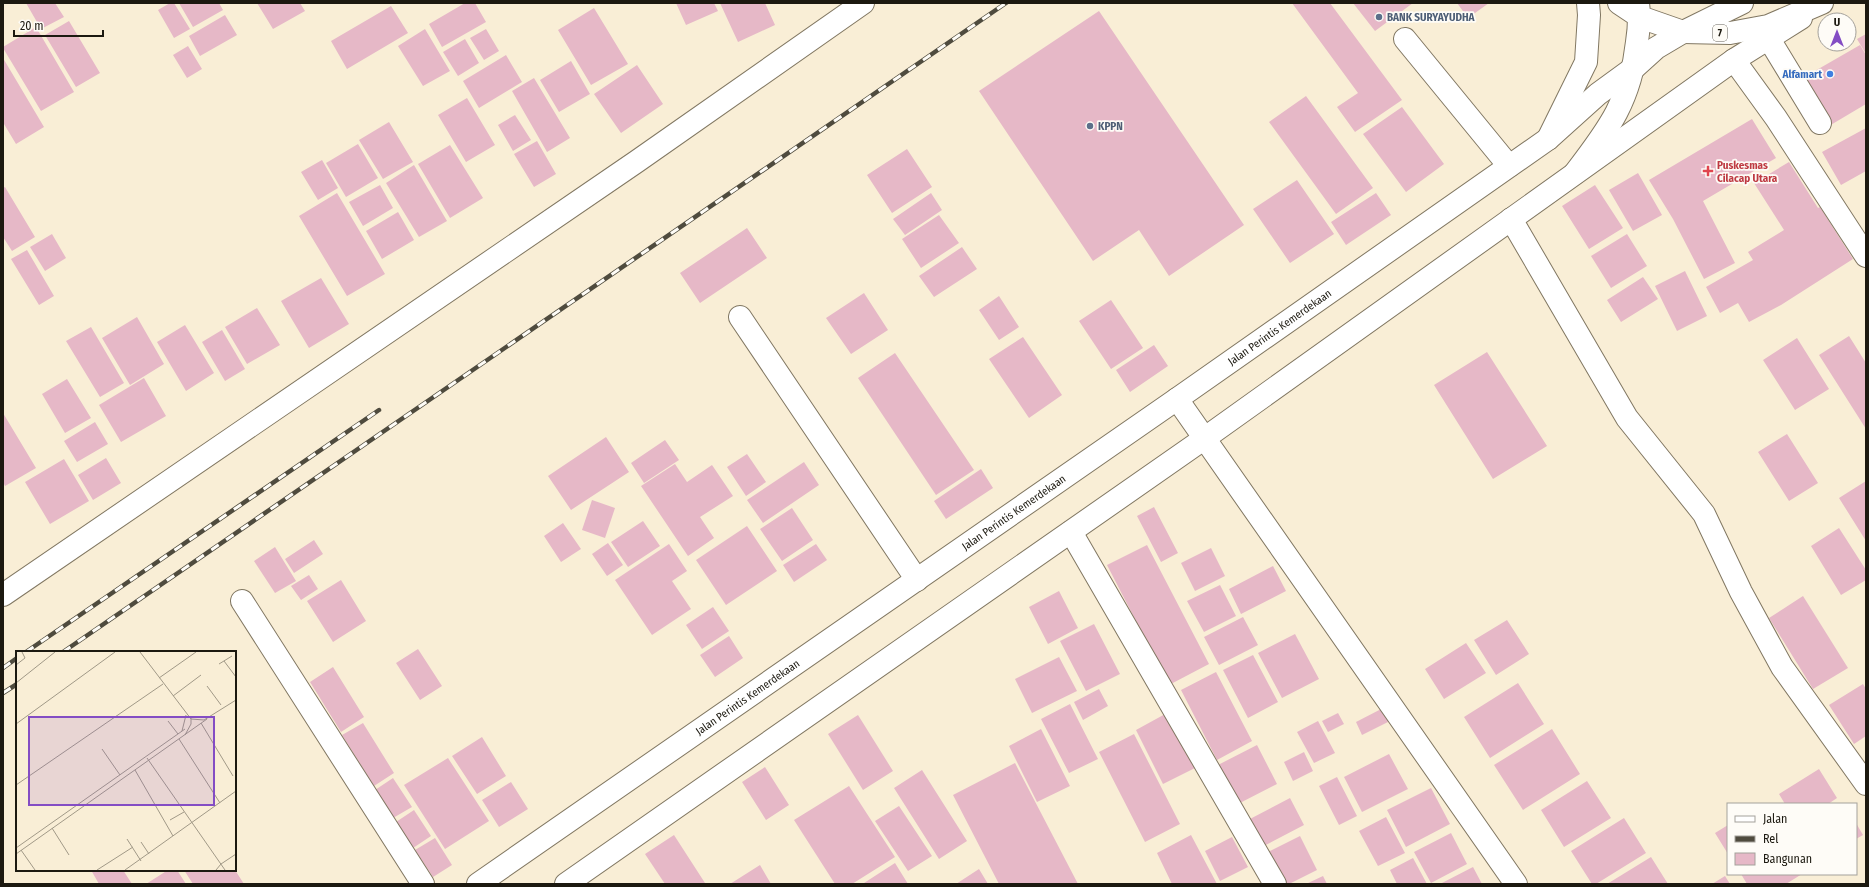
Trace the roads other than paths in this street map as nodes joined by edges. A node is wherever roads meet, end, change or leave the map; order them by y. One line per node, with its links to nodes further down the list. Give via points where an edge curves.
1 (863, 3): 24 (main road, via 636,162)
2 (1588, 3): 14 (main road, via 1586,62)
3 (1619, 3): 7 (main road, 7)
4 (1742, 3): 8 (main road, Jalan Perintis Kemerdekaan)
5 (1822, 3): 8 (main road, 7, via 1768,26 1730,33)
6 (1826, 3): 10 (main road)
7 (1639, 10): 8 (main road, 7); 12 (main road)
8 (1683, 32): 12 (main road, Jalan Perintis Kemerdekaan, via 1656,48)
9 (1405, 39): 15 (main road)
10 (1769, 39): 11 (main road); 13 (main road)
11 (1734, 60): 16 (main road); 18 (main road, via 1776,118)
12 (1634, 67): 14 (main road, Jalan Perintis Kemerdekaan, via 1598,94); 16 (main road, via 1623,101 1606,133)
13 (1820, 123)
14 (1548, 139): 15 (main road, Jalan Perintis Kemerdekaan)
15 (1509, 166): 20 (main road, Jalan Perintis Kemerdekaan)
16 (1575, 173): 17 (main road)
17 (1510, 219): 21 (main road); 26 (main road, via 1627,418 1704,514 1741,592 1782,667)
18 (1866, 256)
19 (740, 317): 23 (main road)
20 (1177, 399): 21 (main road); 23 (main road, Jalan Perintis Kemerdekaan)
21 (1205, 438): 22 (main road); 31 (main road)
22 (1071, 532): 29 (main road); 30 (main road)
23 (917, 580): 28 (main road, Jalan Perintis Kemerdekaan)
24 (3, 595)
25 (242, 601): 27 (main road)
26 (1866, 784)
27 (423, 884)
28 (478, 884)
29 (566, 884)
30 (1275, 884)
31 (1516, 884)

